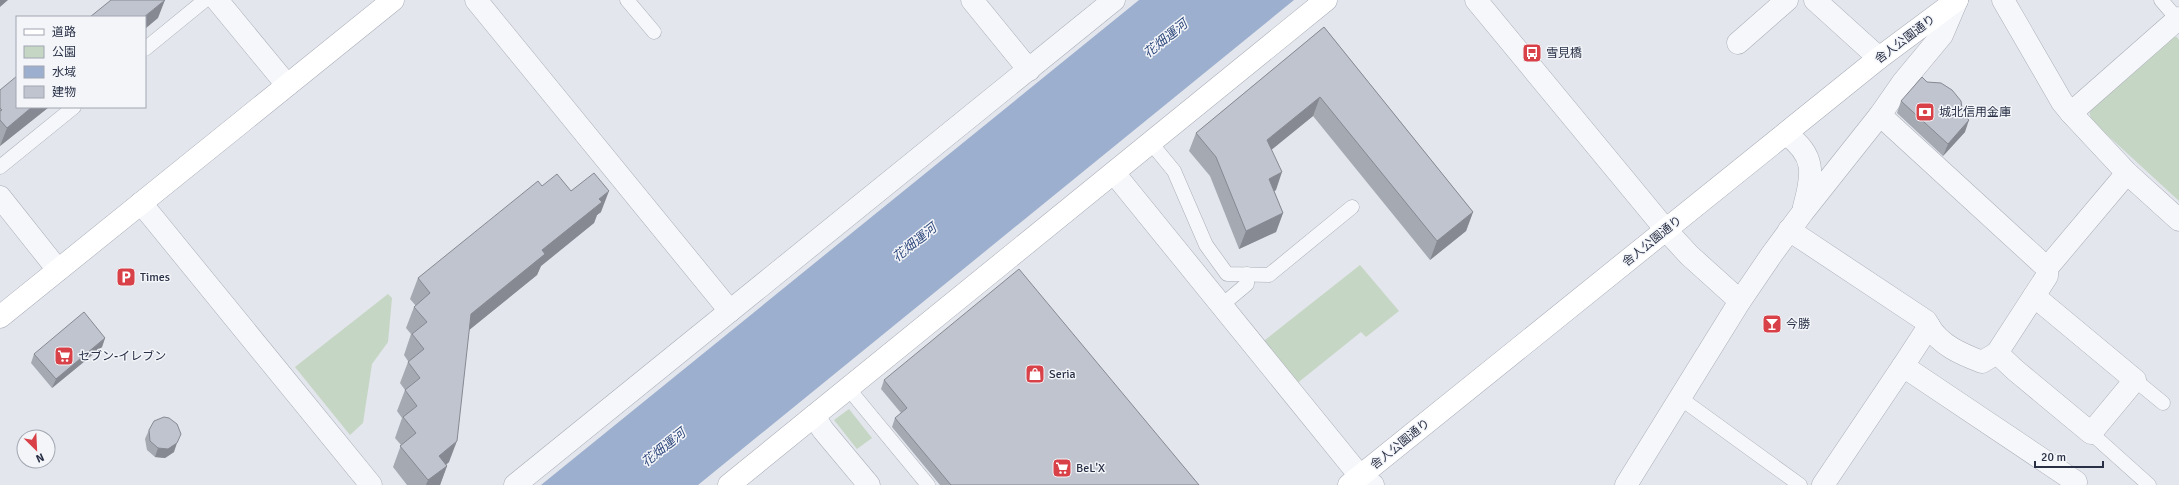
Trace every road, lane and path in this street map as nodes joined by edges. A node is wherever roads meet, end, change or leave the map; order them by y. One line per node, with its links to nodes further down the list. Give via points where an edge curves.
1 (205, 0): 18 (lane)
2 (217, 0): 21 (street)
3 (393, 0): 21 (street)
4 (476, 0): 43 (street)
5 (627, 0): 16 (lane)
6 (972, 0): 20 (street)
7 (1114, 0): 20 (street)
8 (1326, 0): 26 (street)
9 (1476, 0): 35 (street)
10 (1787, 0): 17 (street)
11 (1814, 0): 19 (street)
12 (1957, 0): 19 (street, 舎人公園通り); 24 (street, via 1942,36 1903,82)
13 (2003, 0): 23 (street, via 2062,102)
14 (2161, 0): 15 (lane)
15 (2178, 20): 23 (street)
16 (654, 32)
17 (1738, 43)
18 (146, 48)
19 (1878, 58): 25 (street, 舎人公園通り)
20 (1029, 70): 43 (street)
21 (287, 85): 31 (street)
22 (73, 108): 27 (lane)
23 (2071, 113): 29 (street)
24 (1880, 115): 33 (street); 37 (street)
25 (1786, 134): 33 (street, via 1799,143 1807,154 1810,185); 35 (street, 舎人公園通り)
26 (1151, 143): 28 (street); 39 (lane, via 1174,171 1206,245 1227,274)
27 (0, 167)
28 (1114, 173): 42 (street); 49 (street)
29 (2127, 173): 34 (street); 37 (street)
30 (0, 197): 38 (street)
31 (141, 203): 38 (street); 55 (street)
32 (1352, 207): 39 (lane, via 1269,274)
33 (1803, 212): 36 (street)
34 (2179, 220)
35 (1666, 230): 41 (street, via 1689,255); 54 (street, 舎人公園通り)
36 (1789, 230): 41 (street); 45 (street, via 1926,321)
37 (2046, 268): 40 (street, via 2047,276)
38 (58, 270): 44 (street)
39 (1247, 274): 42 (lane, via 1247,284)
40 (2034, 296): 46 (street); 48 (street)
41 (1740, 301): 50 (street)
42 (1222, 305): 54 (street)
43 (730, 311): 56 (street)
44 (0, 317)
45 (1929, 326): 46 (street, via 1935,337 1962,354 1982,362); 47 (street)
46 (1997, 353): 53 (street)
47 (1903, 366): 62 (street); 63 (street, via 2076,482)
48 (2135, 380): 51 (lane); 53 (street)
49 (848, 388): 52 (street); 59 (lane)
50 (1680, 398): 60 (street); 61 (lane)
51 (2163, 403)
52 (814, 416): 57 (street); 58 (street)
53 (2091, 433): 64 (lane)
54 (1361, 482)
55 (371, 485)
56 (515, 485)
57 (729, 485)
58 (869, 485)
59 (928, 485)
60 (1626, 485)
61 (1800, 485)
62 (1823, 485)
63 (2074, 485)
64 (2149, 485)

